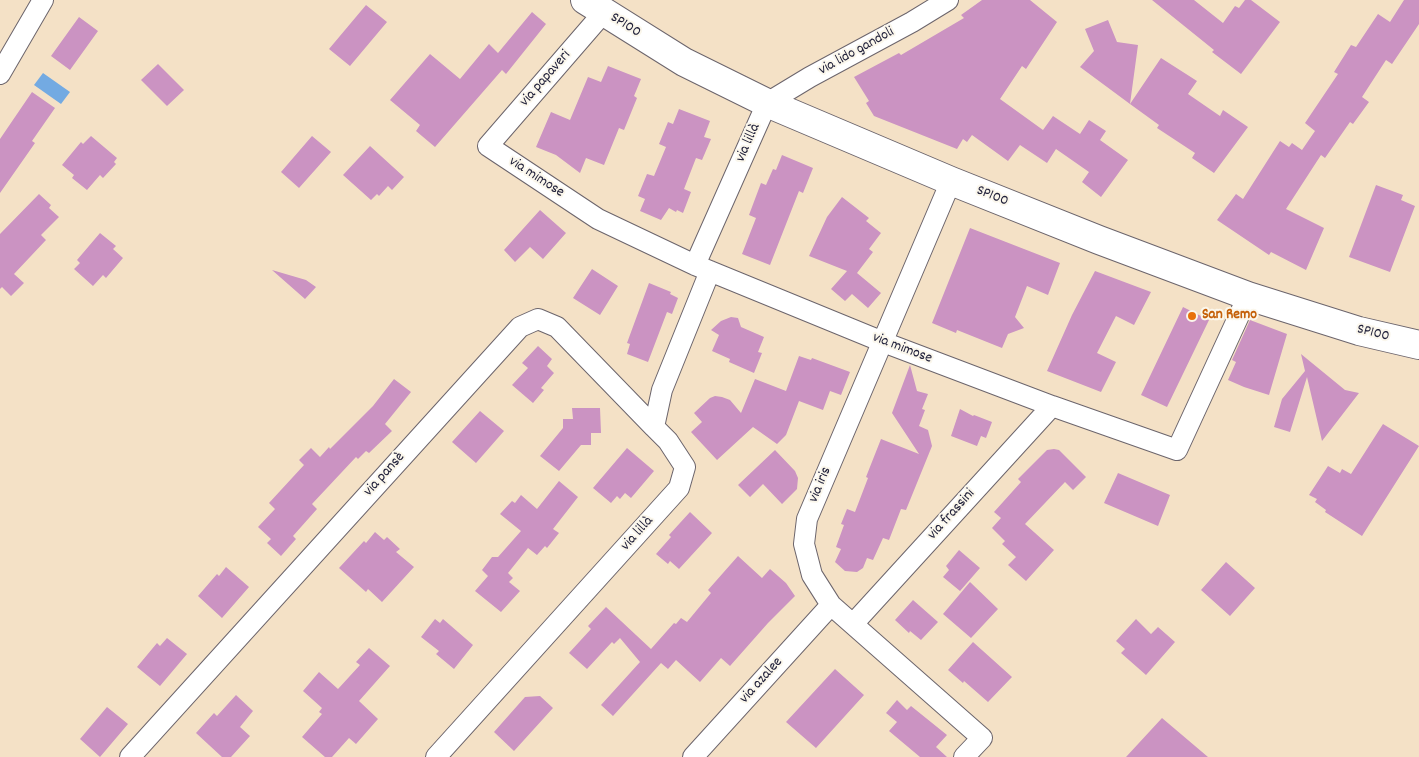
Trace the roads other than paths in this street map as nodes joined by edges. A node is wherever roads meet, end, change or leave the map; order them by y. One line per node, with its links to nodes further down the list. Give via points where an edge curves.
1 (43, 0): 4 (street)
2 (948, 0): 5 (street, via lido gandoli)
3 (595, 6): 5 (main road, SP100 / SP100, via 684,62); 6 (street, via papaveri)
4 (0, 74)
5 (767, 104): 7 (main road, SP100 / SP100); 8 (street, via lillà)
6 (488, 146): 8 (street, via mimose, via 598,219)
7 (951, 180): 9 (main road, SP100 / SP100); 10 (street, via iris)
8 (702, 268): 10 (street, via mimose); 13 (street, via lillà, via 662,390)
9 (1248, 296): 11 (main road, SP100 / SP100); 12 (street, via mimose, via 1177,450)
10 (883, 342): 12 (street, via mimose); 14 (street, via iris, via 807,519 804,544 812,575)
11 (1419, 345)
12 (1052, 406): 15 (street, via frassini)
13 (654, 427): 16 (street, via pansè, via 557,327 538,319 520,327); 17 (street, via lillà, via 685,467 679,488)
14 (831, 605): 15 (street, via iris); 18 (street, via azalee)
15 (853, 624): 19 (street, via iris, via 982,738)
16 (130, 757)
17 (436, 757)
18 (693, 757)
19 (964, 757)

